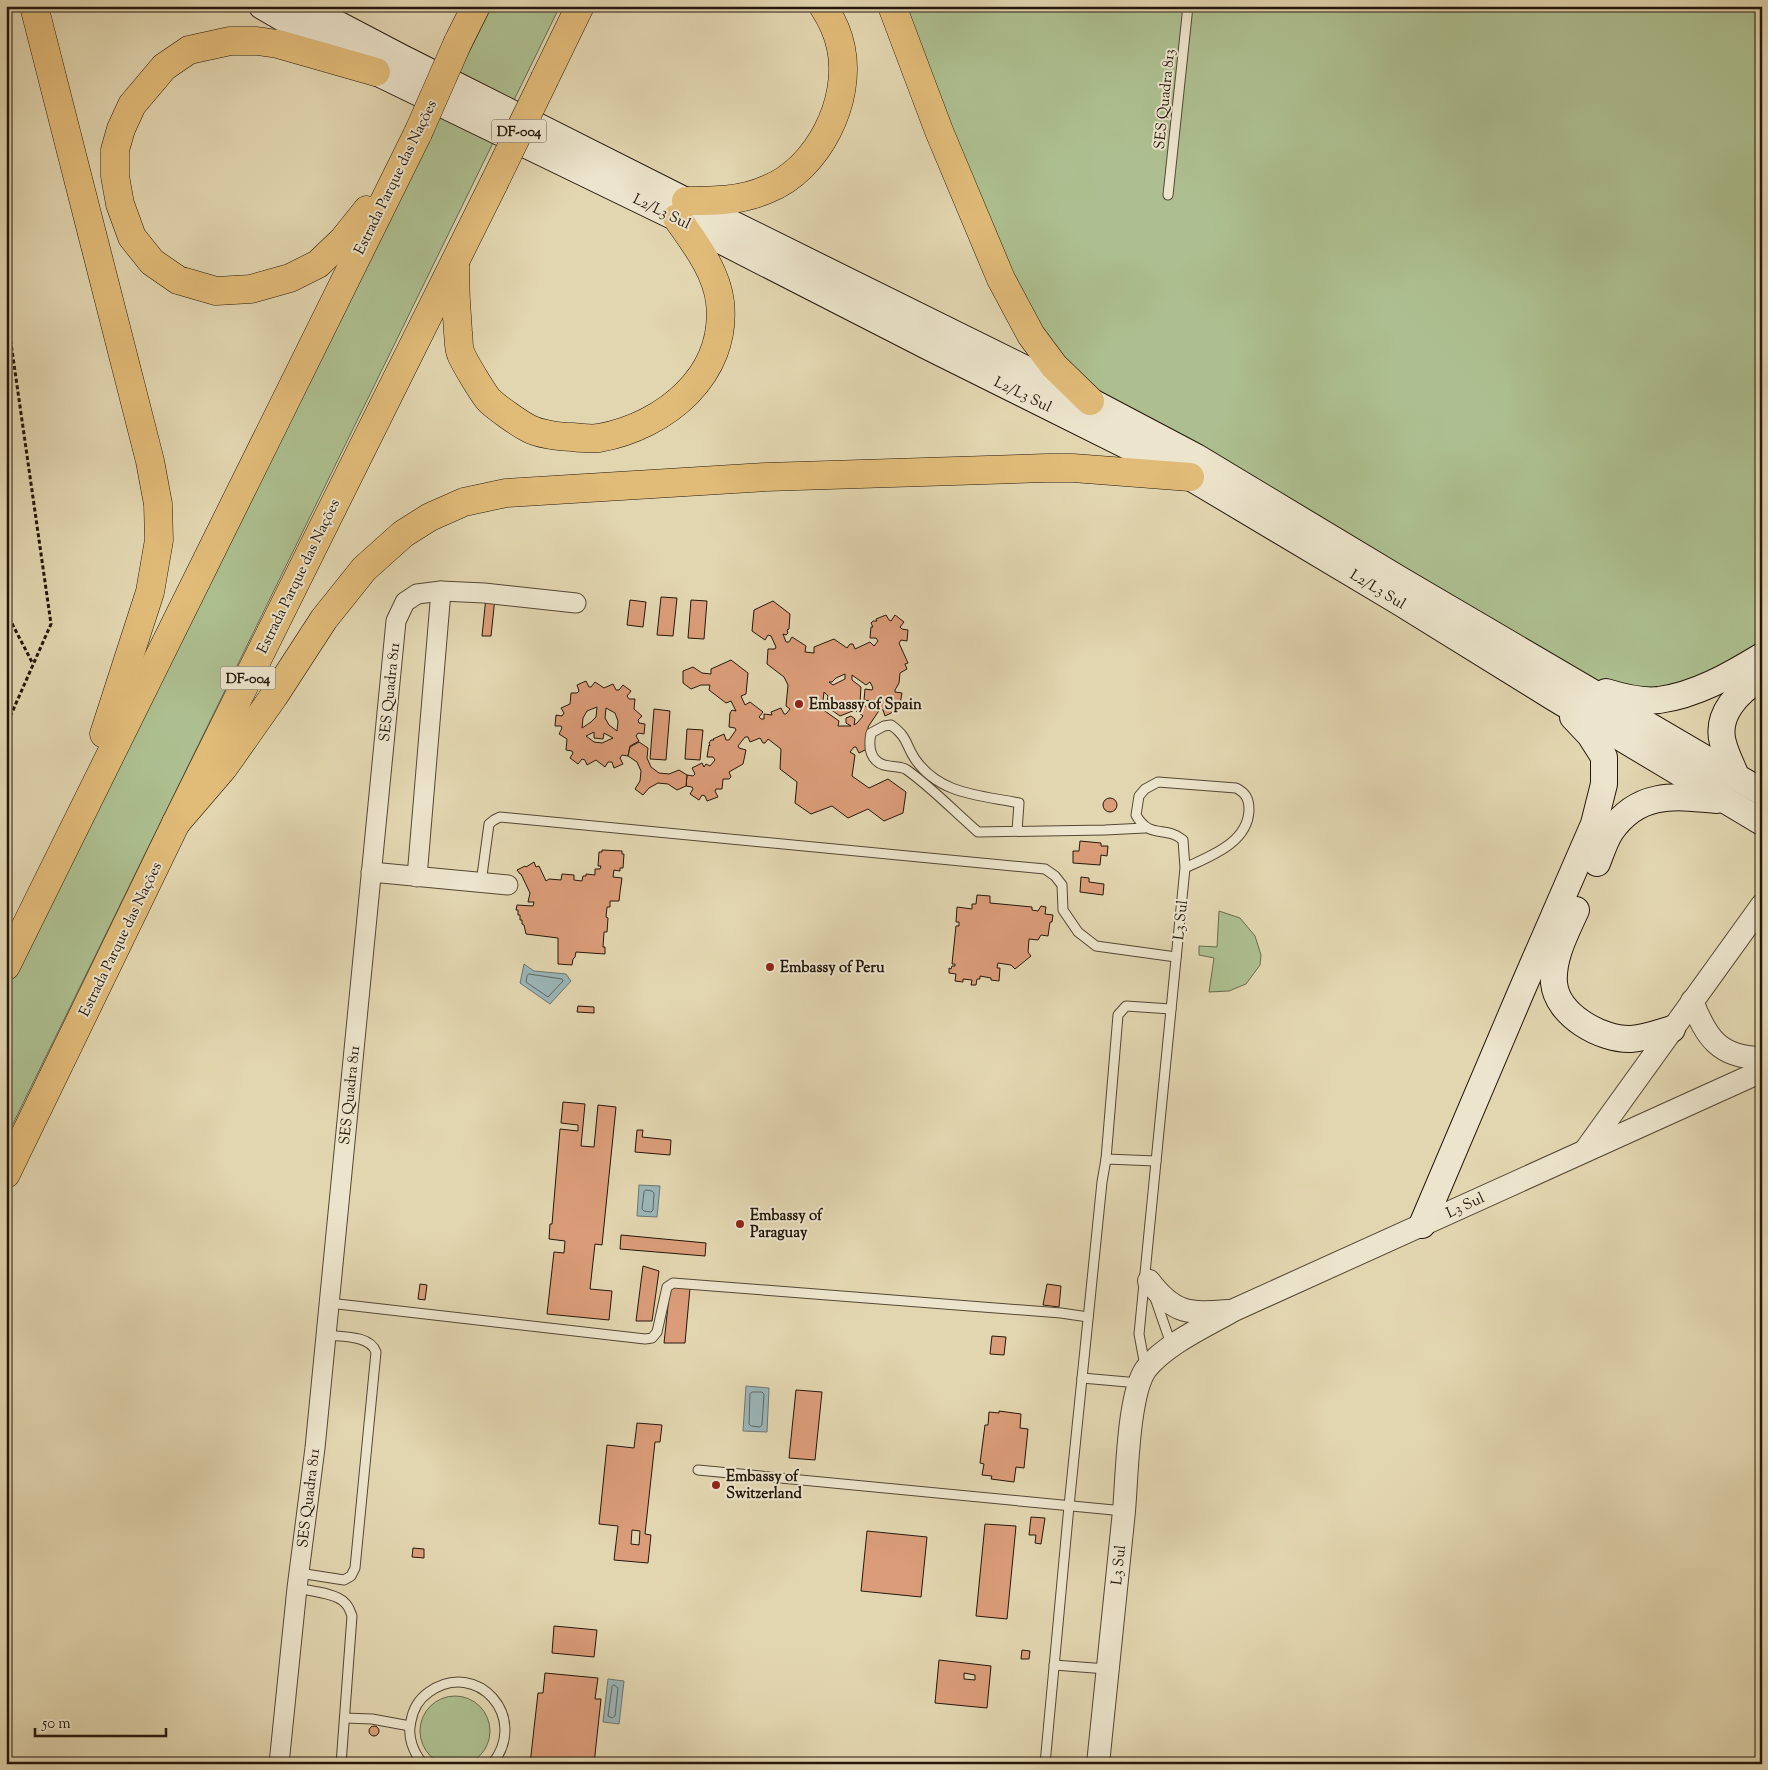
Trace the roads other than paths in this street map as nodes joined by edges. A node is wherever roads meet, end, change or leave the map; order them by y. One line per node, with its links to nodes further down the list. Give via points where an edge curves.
1 (34, 6): 35 (highway, via 150,461 158,504 159,540 150,592)
2 (262, 6): 11 (main road, L2/L3 Sul)
3 (303, 6): 14 (main road, L2/L3 Sul)
4 (476, 6): 12 (highway, Estrada Parque das Nações, bridge)
5 (580, 6): 10 (highway, Estrada Parque das Nações / DF-004)
6 (596, 6): 10 (highway)
7 (824, 6): 14 (highway, via 837,30 842,50 842,89 837,111 815,150 806,162 770,189)
8 (892, 6): 16 (highway, via 939,131 1001,279 1031,336 1054,366)
9 (1188, 6): 13 (lane, SES Quadra 813)
10 (557, 54): 15 (highway, Estrada Parque das Nações / DF-004, bridge)
11 (376, 72): 12 (highway, via 278,44 248,41 230,41 189,50 164,66 132,105 115,150 120,204 132,237 152,262 178,280 216,290 251,289 290,278 318,264 343,240); 14 (main road, L2/L3 Sul)
12 (414, 141): 35 (highway, Estrada Parque das Nações)
13 (1168, 195)
14 (681, 210): 15 (highway, via 714,276 720,301 720,320 710,360 698,381 660,415 627,431 597,438 563,437 529,429 488,399 460,353); 16 (main road, L2/L3 Sul); 17 (main road, L2/L3 Sul, via 929,347)
15 (455, 260): 32 (highway, Estrada Parque das Nações / DF-004)
16 (1090, 401): 22 (main road, L2/L3 Sul, via 1196,456)
17 (1190, 478): 23 (main road, L2/L3 Sul); 32 (highway, via 1072,468 785,476 506,493 464,502 430,517 403,534 364,569 324,619 224,767)
18 (441, 592): 19 (street, SES Quadra 811); 37 (street, SES Quadra 811, via 417,594 405,602 396,621); 38 (street)
19 (576, 603)
20 (1762, 656): 22 (main road, via 1695,691 1658,700 1626,698)
21 (1762, 677): 26 (main road, via 1732,702 1722,723 1722,742)
22 (1579, 684): 26 (main road, L2/L3 Sul)
23 (1553, 697): 29 (main road, L2/L3 Sul); 53 (main road, via 1590,735 1604,757 1604,784 1594,824)
24 (915, 759): 25 (lane); 25 (lane, via 902,733 892,725 871,734 869,745 878,762 887,767); 27 (lane)
25 (905, 768): 30 (lane)
26 (1736, 776): 28 (main road, L2/L3 Sul)
27 (948, 788): 30 (lane); 34 (lane, via 1019,803)
28 (1762, 792)
29 (1723, 800): 31 (main road, L2/L3 Sul); 46 (main road, via 1655,799 1624,815 1611,832 1557,958 1554,983 1560,1002 1575,1018 1603,1034 1630,1039 1653,1036)
30 (944, 802): 34 (lane, via 978,832)
31 (1762, 822)
32 (176, 823): 52 (highway, Estrada Parque das Nações / DF-004)
33 (1145, 828): 34 (lane); 36 (lane, L3 Sul, via 1173,833 1183,840); 36 (lane, via 1136,815 1139,796 1144,789 1158,782 1236,788 1246,795 1248,816 1234,841)
34 (1017, 831)
35 (69, 836): 43 (highway, Estrada Parque das Nações)
36 (1185, 868): 42 (lane, L3 Sul)
37 (371, 872): 38 (street); 55 (street, SES Quadra 811)
38 (417, 877): 39 (street)
39 (481, 883): 40 (street); 42 (lane, via 489,824 500,817 1045,869 1062,885 1063,910 1078,932 1096,946)
40 (508, 885)
41 (1762, 906): 44 (street)
42 (1176, 957): 45 (lane, L3 Sul)
43 (6, 966)
44 (1692, 1001): 46 (street); 47 (street, via 1708,1036 1721,1048)
45 (1171, 1009): 50 (lane, via 1126,1006 1118,1016); 51 (lane, L3 Sul)
46 (1672, 1028): 49 (street)
47 (1762, 1058)
48 (1762, 1071): 49 (street, L3 Sul)
49 (1587, 1149): 53 (street, L3 Sul)
50 (1106, 1159): 51 (lane); 57 (lane)
51 (1156, 1160): 54 (lane, L3 Sul)
52 (6, 1174)
53 (1422, 1225): 56 (street, L3 Sul)
54 (1147, 1275): 56 (street, via 1165,1298 1182,1310); 59 (lane, L3 Sul); 60 (lane, L3 Sul, via 1139,1334)
55 (329, 1302): 57 (lane, via 645,1339 652,1338 657,1332 667,1287 673,1283); 58 (street, SES Quadra 811)
56 (1234, 1310): 59 (street, L3 Sul)
57 (1088, 1317): 61 (lane)
58 (326, 1335): 65 (street, SES Quadra 811); 65 (lane, via 368,1341 376,1352 355,1568 344,1580)
59 (1172, 1346): 60 (street, L3 Sul)
60 (1142, 1376): 61 (lane); 64 (street, L3 Sul, via 1132,1416)
61 (1082, 1378): 63 (lane)
62 (698, 1470): 63 (lane)
63 (1069, 1506): 64 (lane); 66 (lane)
64 (1124, 1511): 67 (street, L3 Sul)
65 (298, 1581): 68 (lane, via 338,1597 345,1602 352,1616); 71 (street, SES Quadra 811)
66 (1054, 1665): 67 (lane); 76 (lane)
67 (1108, 1669): 77 (street, L3 Sul)
68 (345, 1718): 69 (lane); 72 (lane)
69 (410, 1726): 70 (lane, via 417,1704 430,1692 445,1684 468,1683 479,1687 497,1702 505,1723); 73 (lane, via 413,1749)
70 (503, 1746): 74 (lane); 75 (lane)
71 (279, 1764)
72 (342, 1764)
73 (423, 1764)
74 (492, 1764)
75 (502, 1764)
76 (1045, 1764)
77 (1098, 1764)

